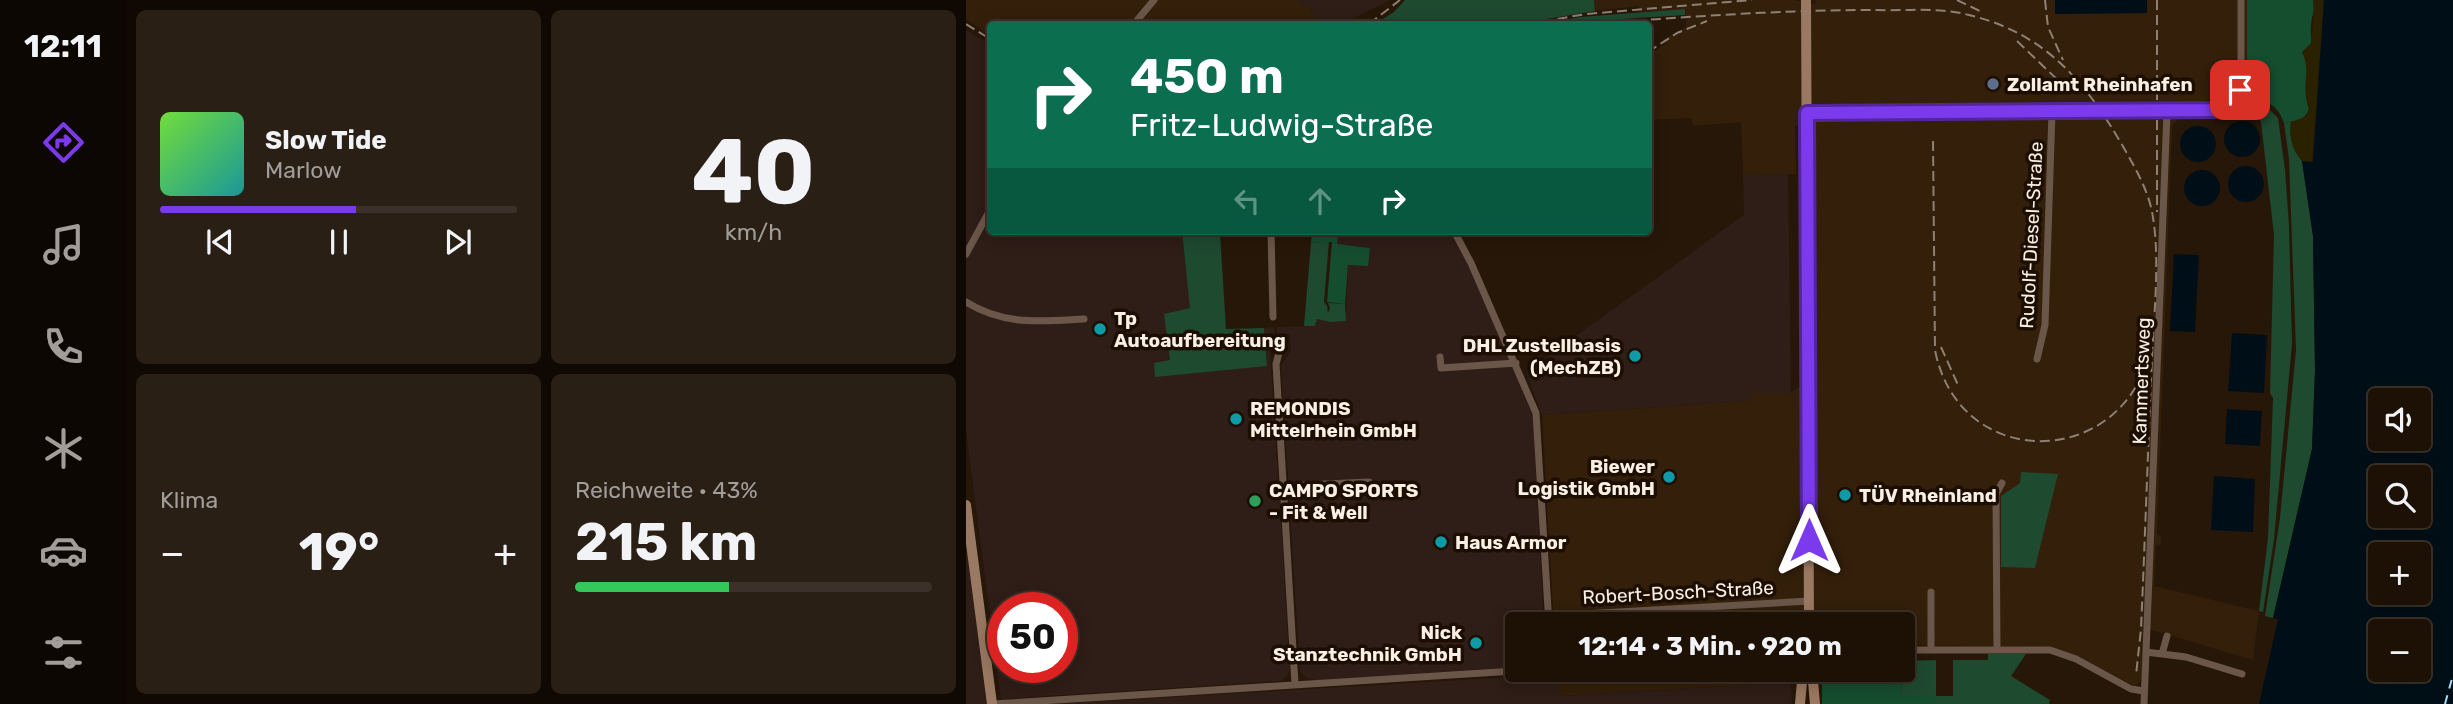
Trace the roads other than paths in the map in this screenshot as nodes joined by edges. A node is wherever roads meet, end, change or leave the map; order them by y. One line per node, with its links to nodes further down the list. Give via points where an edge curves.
1 (1154, 0): 4 (street)
2 (1806, 0): 7 (main road)
3 (2241, 0): 6 (street, via 2237,97 2214,110)
4 (1136, 21)
5 (2052, 112): 6 (street); 7 (street); 17 (street, Rudolf-Diesel-Straße, via 2045,325)
6 (2167, 112): 32 (street, Kammertsweg)
7 (1807, 113): 24 (main road)
8 (987, 216): 11 (street)
9 (1271, 235): 13 (street)
10 (1456, 235): 18 (street)
11 (966, 254)
12 (966, 302): 14 (street, via 1011,320)
13 (1273, 317)
14 (1084, 319)
15 (1281, 345): 20 (street, via 1276,364)
16 (1440, 357): 18 (street, via 1441,372)
17 (2036, 359)
18 (1516, 363): 25 (street, via 1536,413)
19 (2002, 483): 29 (street, via 1996,494)
20 (1283, 486): 21 (street, via 1369,482); 38 (street)
21 (1370, 491)
22 (966, 505): 40 (main road)
23 (1931, 593): 31 (street)
24 (1809, 601): 26 (street, Robert-Bosch-Straße); 27 (main road)
25 (1549, 612)
26 (1605, 612)
27 (1809, 612)
28 (2167, 636): 33 (street)
29 (1997, 649): 31 (street); 39 (street, via 2057,652)
30 (1915, 650): 31 (street)
31 (1931, 650)
32 (2146, 652): 33 (street); 39 (street, Kammertsweg)
33 (2162, 654): 35 (street)
34 (1505, 672): 38 (street)
35 (2242, 674)
36 (1802, 682): 41 (main road)
37 (1813, 682): 42 (main road)
38 (1295, 684): 40 (street)
39 (2144, 691): 43 (street, Kammertsweg)
40 (993, 704)
41 (1800, 704)
42 (1815, 704)
43 (2144, 704)

